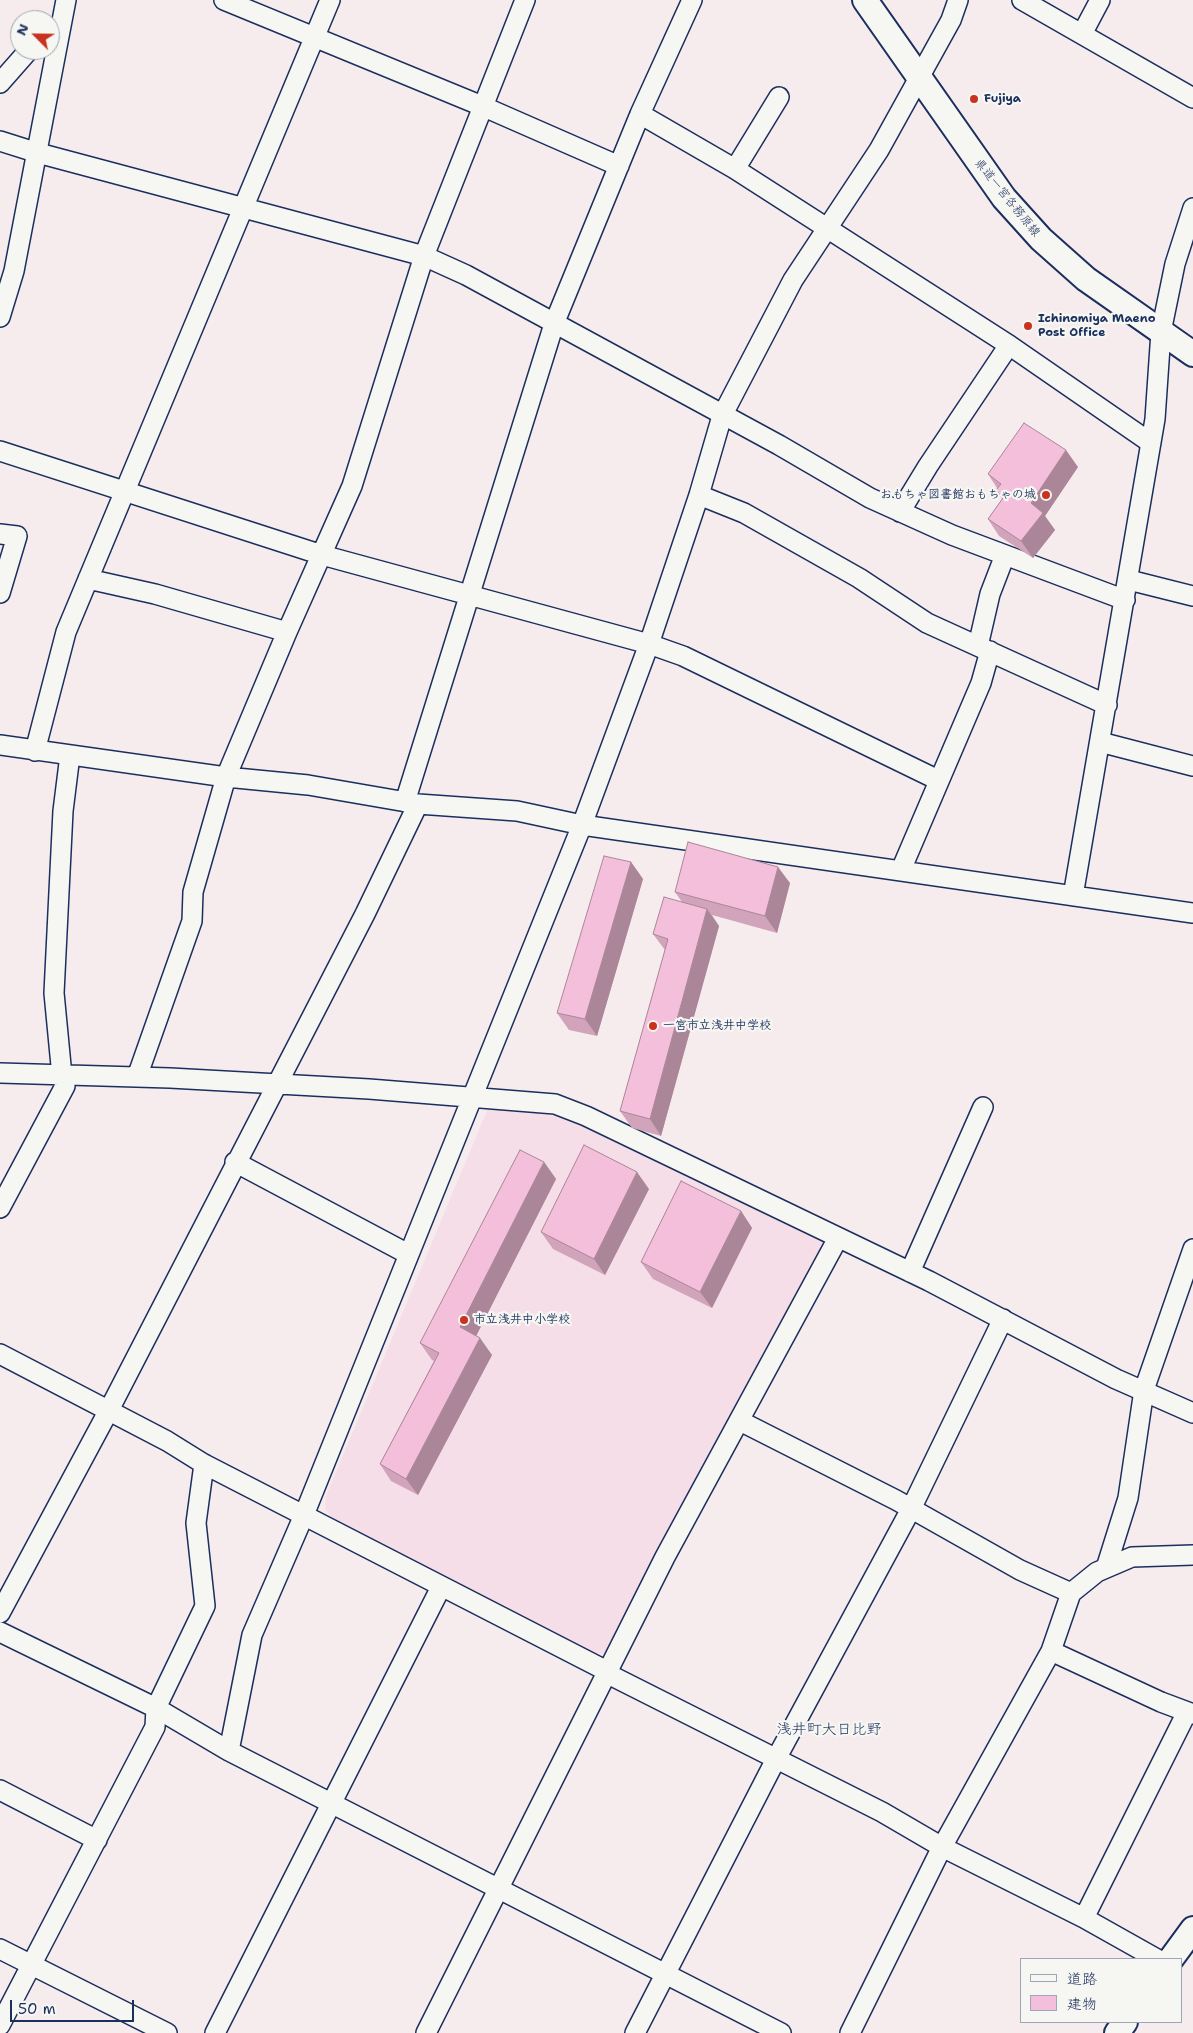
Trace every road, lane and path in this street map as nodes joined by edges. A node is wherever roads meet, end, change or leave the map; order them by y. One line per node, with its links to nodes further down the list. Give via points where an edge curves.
1 (66, 0): 10 (street)
2 (224, 0): 12 (street)
3 (330, 0): 12 (street)
4 (525, 0): 19 (street)
5 (692, 0): 20 (street)
6 (864, 0): 15 (main road, 県道一宮各務原線)
7 (958, 0): 15 (street, via 951,20)
8 (1022, 0): 11 (street)
9 (1100, 0): 11 (street)
10 (60, 15)
11 (1082, 34): 18 (street)
12 (315, 38): 19 (street); 25 (street)
13 (20, 60): 16 (street)
14 (51, 60): 22 (street)
15 (920, 77): 27 (street); 31 (main road, 県道一宮各務原線, via 1004,198 1041,239 1086,279)
16 (0, 83)
17 (779, 97): 24 (street)
18 (1193, 98)
19 (482, 106): 23 (street); 28 (street)
20 (640, 114): 23 (street); 24 (street)
21 (0, 141): 22 (street)
22 (38, 153): 25 (street); 29 (street, via 14,271)
23 (619, 166): 30 (street)
24 (735, 169): 27 (street)
25 (242, 208): 28 (street); 37 (street)
26 (1193, 208): 31 (street, via 1174,264)
27 (827, 229): 32 (street); 34 (street, via 793,280)
28 (424, 256): 30 (street, via 466,275); 41 (street, via 352,486)
29 (0, 317)
30 (554, 324): 34 (street); 46 (street)
31 (1161, 332): 33 (main road, 県道一宮各務原線); 35 (street)
32 (1009, 345): 35 (street); 39 (street)
33 (1193, 354)
34 (722, 416): 38 (street); 39 (street)
35 (1151, 443): 44 (street)
36 (0, 451): 37 (street)
37 (124, 491): 41 (street); 43 (street)
38 (699, 495): 50 (street); 51 (street, via 744,513 859,578 927,623)
39 (900, 512): 42 (street)
40 (0, 534): 45 (street, via 17,536)
41 (322, 555): 46 (street); 49 (street)
42 (1005, 556): 48 (street); 51 (street, via 990,594)
43 (88, 579): 49 (street, via 155,594); 55 (street, via 66,632)
44 (1129, 580): 47 (street); 48 (street)
45 (0, 593)
46 (469, 596): 50 (street); 60 (street)
47 (1193, 596)
48 (1125, 600): 52 (street)
49 (287, 632): 58 (street)
50 (649, 644): 59 (street, via 683,656); 61 (street)
51 (984, 648): 52 (street); 59 (street, via 981,683)
52 (1107, 705): 53 (street)
53 (1100, 742): 57 (street); 63 (street)
54 (0, 745): 55 (street)
55 (35, 751): 56 (street)
56 (70, 755): 58 (street); 66 (street, via 63,811 54,993)
57 (1193, 766)
58 (226, 777): 60 (street, via 308,785); 67 (street, via 193,892 192,921)
59 (938, 780): 62 (street)
60 (411, 803): 61 (street, via 517,811); 68 (street, via 365,914)
61 (582, 825): 62 (street); 69 (street)
62 (901, 870): 63 (street)
63 (1073, 896): 64 (street)
64 (1193, 913)
65 (0, 1073): 66 (street)
66 (62, 1076): 67 (street); 72 (street, via 65,1086)
67 (137, 1078): 68 (street)
68 (275, 1084): 69 (street); 71 (street)
69 (472, 1098): 73 (street, via 555,1104); 75 (street)
70 (983, 1107): 76 (street)
71 (235, 1162): 75 (street); 80 (street)
72 (0, 1208)
73 (838, 1238): 76 (street); 82 (street)
74 (1193, 1249): 79 (street)
75 (408, 1254): 85 (street)
76 (910, 1272): 77 (street)
77 (1003, 1319): 79 (street, via 1116,1379); 84 (street)
78 (0, 1354): 80 (street)
79 (1144, 1390): 81 (street); 87 (street, via 1128,1498)
80 (109, 1410): 83 (street); 90 (street)
81 (1193, 1413)
82 (740, 1421): 84 (street); 93 (street, via 665,1557)
83 (204, 1464): 85 (street); 94 (street, via 196,1523 205,1606)
84 (911, 1509): 89 (street, via 1020,1570); 97 (street)
85 (304, 1515): 88 (street); 96 (street, via 252,1635)
86 (1193, 1556): 87 (street, via 1132,1557)
87 (1106, 1568): 89 (street)
88 (442, 1588): 93 (street); 99 (street)
89 (1071, 1593): 92 (street)
90 (0, 1613)
91 (0, 1632): 94 (street)
92 (1051, 1651): 95 (street); 101 (street)
93 (608, 1674): 97 (street); 102 (street)
94 (156, 1708): 96 (street); 100 (street, via 156,1727)
95 (1190, 1713): 103 (street)
96 (229, 1751): 99 (street)
97 (776, 1760): 101 (street, via 882,1812); 109 (street)
98 (0, 1790): 100 (street)
99 (331, 1803): 102 (street); 112 (street)
100 (97, 1840): 108 (street)
101 (942, 1847): 103 (street); 116 (street)
102 (499, 1888): 109 (street); 113 (street)
103 (1084, 1918): 106 (street)
104 (1192, 1932): 107 (main road)
105 (0, 1949): 108 (street)
106 (1155, 1958)
107 (1172, 1958)
108 (30, 1965): 110 (street); 111 (street)
109 (666, 1973): 114 (street); 115 (street)
110 (0, 2025)
111 (167, 2033)
112 (215, 2033)
113 (426, 2033)
114 (634, 2033)
115 (781, 2033)
116 (850, 2033)

